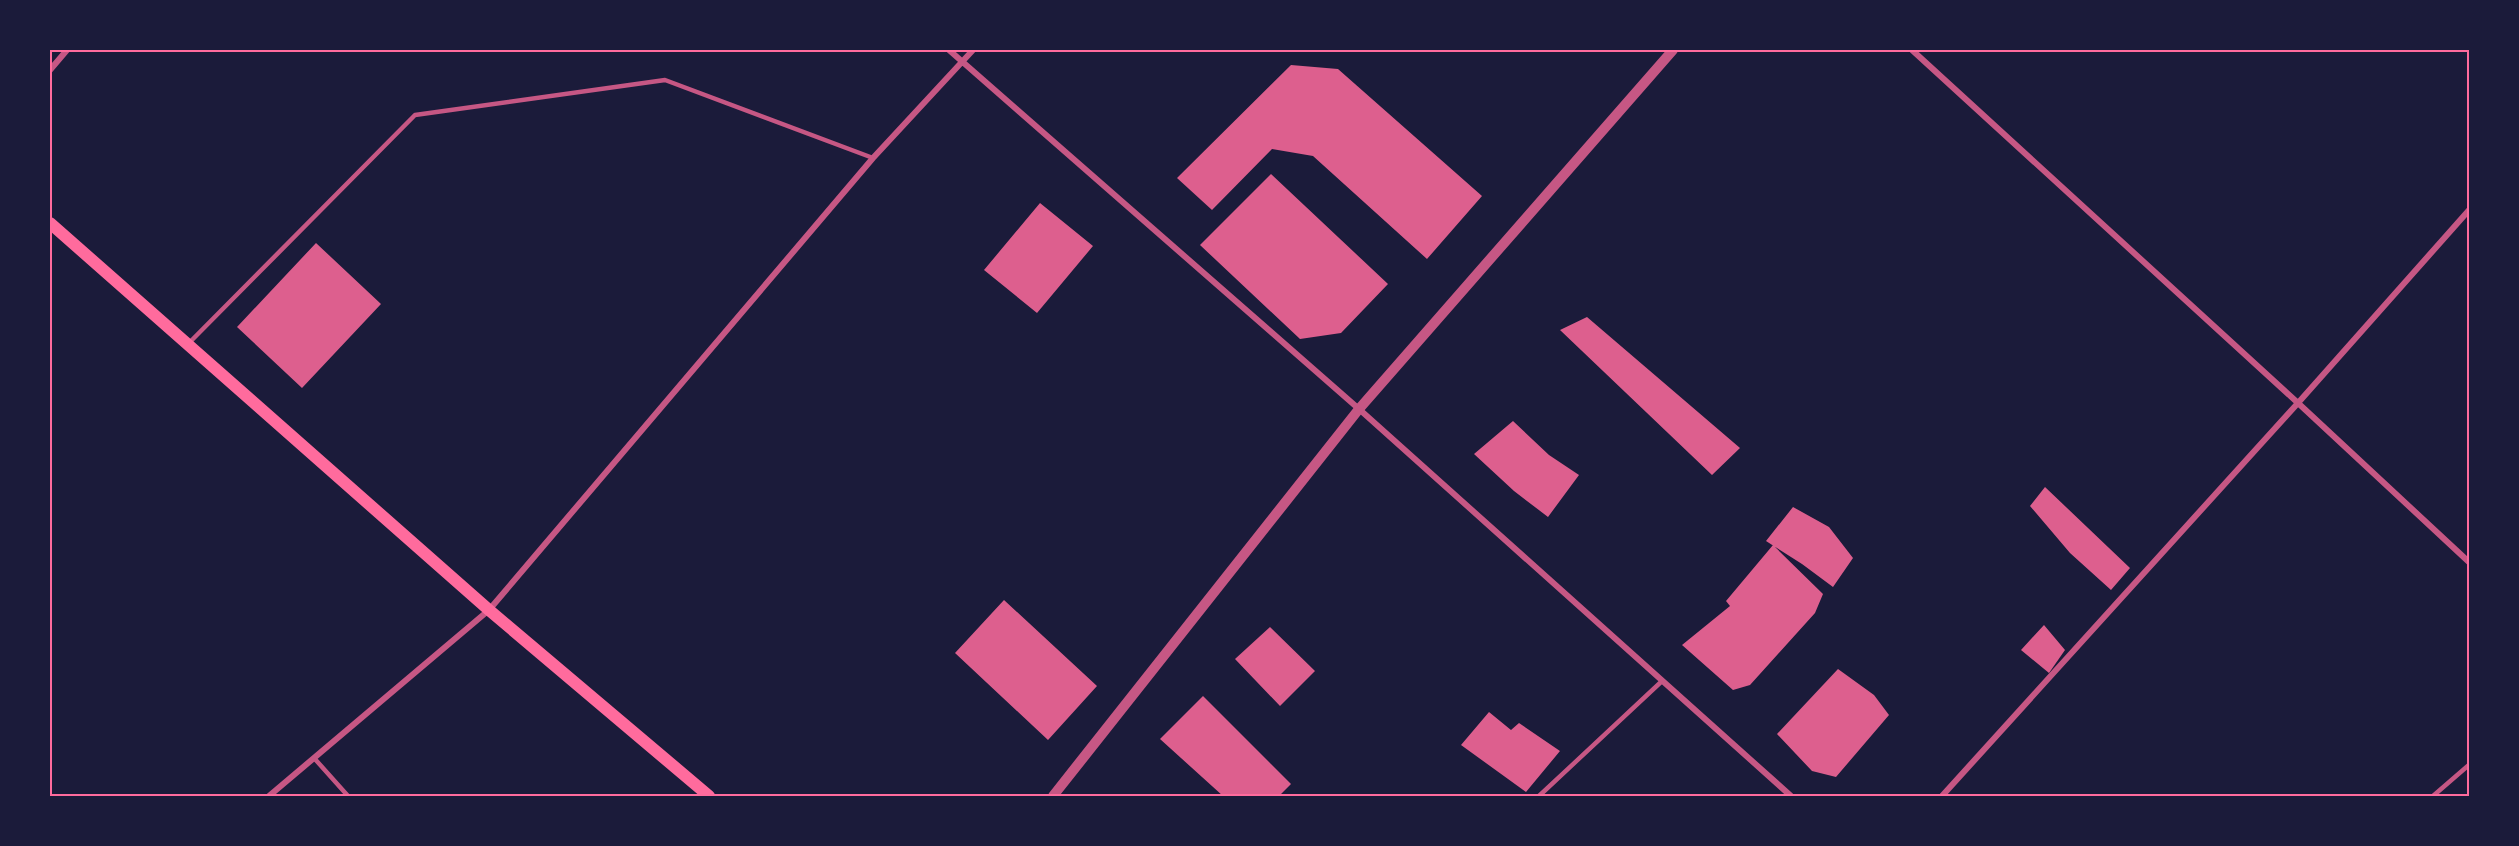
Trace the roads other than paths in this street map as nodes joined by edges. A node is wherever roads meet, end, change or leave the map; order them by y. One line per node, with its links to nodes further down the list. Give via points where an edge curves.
1 (67, 50): 7 (street)
2 (949, 50): 6 (street)
3 (973, 50): 6 (street)
4 (1673, 50): 13 (street)
5 (1912, 50): 12 (street)
6 (962, 61): 8 (street); 13 (street)
7 (50, 70)
8 (873, 158): 11 (lane, via 665,81 415,116); 15 (street)
9 (2469, 209): 12 (street)
10 (50, 223): 11 (main road)
11 (187, 345): 15 (main road)
12 (2298, 403): 14 (street); 25 (street)
13 (1359, 409): 16 (street); 22 (street)
14 (2469, 563)
15 (489, 610): 17 (street); 21 (main road)
16 (1661, 682): 23 (lane); 24 (street)
17 (314, 759): 19 (street); 20 (lane)
18 (2469, 764): 26 (lane)
19 (269, 796)
20 (348, 796)
21 (709, 796)
22 (1053, 796)
23 (1539, 796)
24 (1791, 796)
25 (1942, 796)
26 (2433, 796)

